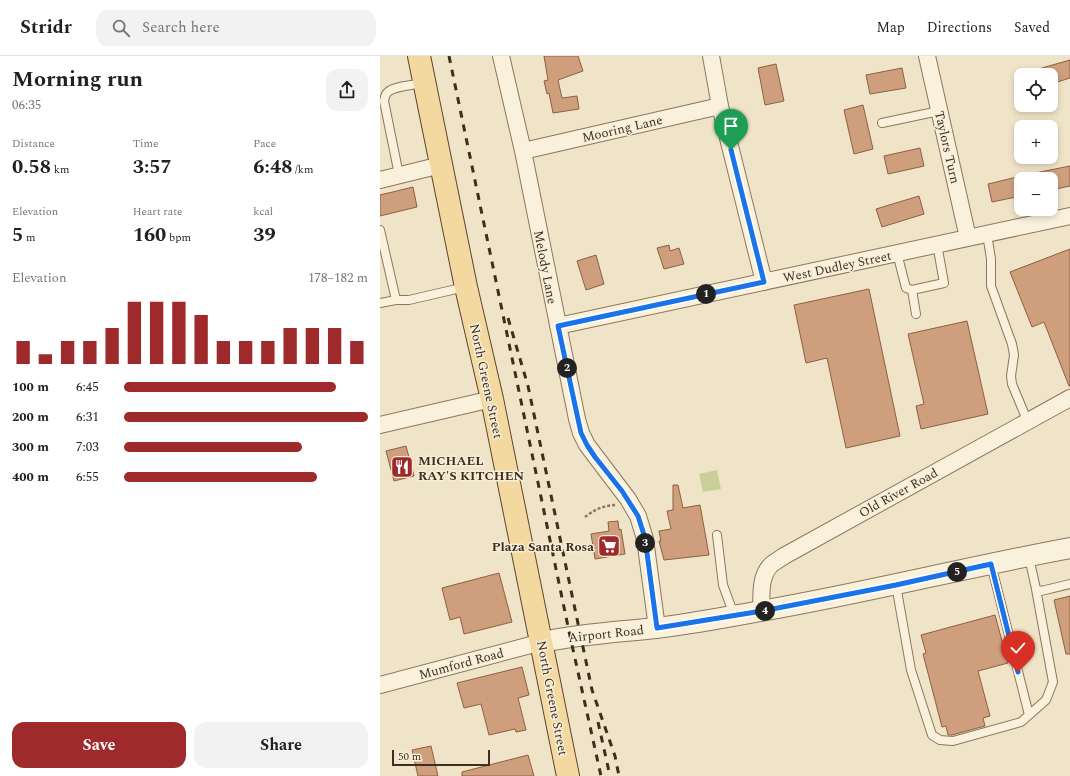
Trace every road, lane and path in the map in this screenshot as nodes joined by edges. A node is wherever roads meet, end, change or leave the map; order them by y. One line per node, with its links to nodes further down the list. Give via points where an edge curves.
1 (419, 56): 5 (main road, North Greene Street)
2 (501, 56): 9 (street, Melody Lane)
3 (710, 56): 6 (street)
4 (927, 56): 7 (street, Taylors Turn)
5 (425, 83): 10 (main road, North Greene Street); 11 (lane, via 394,88 389,91 384,101)
6 (720, 106): 9 (street, Mooring Lane); 19 (street)
7 (939, 111): 8 (lane); 16 (street, Taylors Turn)
8 (882, 123)
9 (523, 151): 25 (street, Melody Lane)
10 (442, 165): 11 (street); 20 (main road, North Greene Street)
11 (399, 175): 12 (street)
12 (380, 180)
13 (1070, 216): 15 (street, West Dudley Street)
14 (380, 230): 22 (lane)
15 (986, 234): 16 (street, West Dudley Street); 28 (lane, via 991,259 991,286 1014,355 1012,384)
16 (968, 238): 17 (street, West Dudley Street)
17 (937, 244): 18 (street, West Dudley Street); 21 (lane, via 944,283)
18 (897, 253): 19 (street, West Dudley Street); 21 (lane, via 906,288)
19 (764, 282): 25 (street, West Dudley Street)
20 (466, 287): 22 (lane, via 409,300); 27 (main road, North Greene Street)
21 (912, 290): 24 (lane)
22 (396, 300): 23 (lane)
23 (380, 303)
24 (916, 314)
25 (558, 326): 30 (street, Melody Lane, via 581,433 595,457)
26 (1070, 398): 28 (street, Old River Road)
27 (492, 399): 29 (street); 42 (main road, North Greene Street)
28 (1027, 420): 39 (street, Old River Road, via 788,553 770,566 763,577)
29 (380, 425)
30 (636, 511): 31 (path, via 620,505 611,505 597,509); 41 (street, Melody Lane, via 643,529)
31 (585, 517)
32 (717, 535): 40 (lane, via 723,585)
33 (1070, 548): 34 (street, Airport Road)
34 (1029, 556): 35 (street, Airport Road); 38 (lane)
35 (991, 564): 37 (street, Airport Road); 44 (lane)
36 (1070, 584): 38 (lane, via 1041,591)
37 (896, 585): 39 (street, Airport Road); 44 (lane, via 911,670 932,735 940,740 953,741 1021,722)
38 (1036, 589): 44 (lane, via 1053,682 1046,700)
39 (762, 611): 40 (street, Airport Road)
40 (734, 616): 41 (street, Airport Road)
41 (657, 628): 42 (street, Airport Road, via 570,636)
42 (542, 642): 43 (street, Mumford Road); 45 (main road, North Greene Street)
43 (380, 685)
44 (1028, 715)
45 (568, 776)

